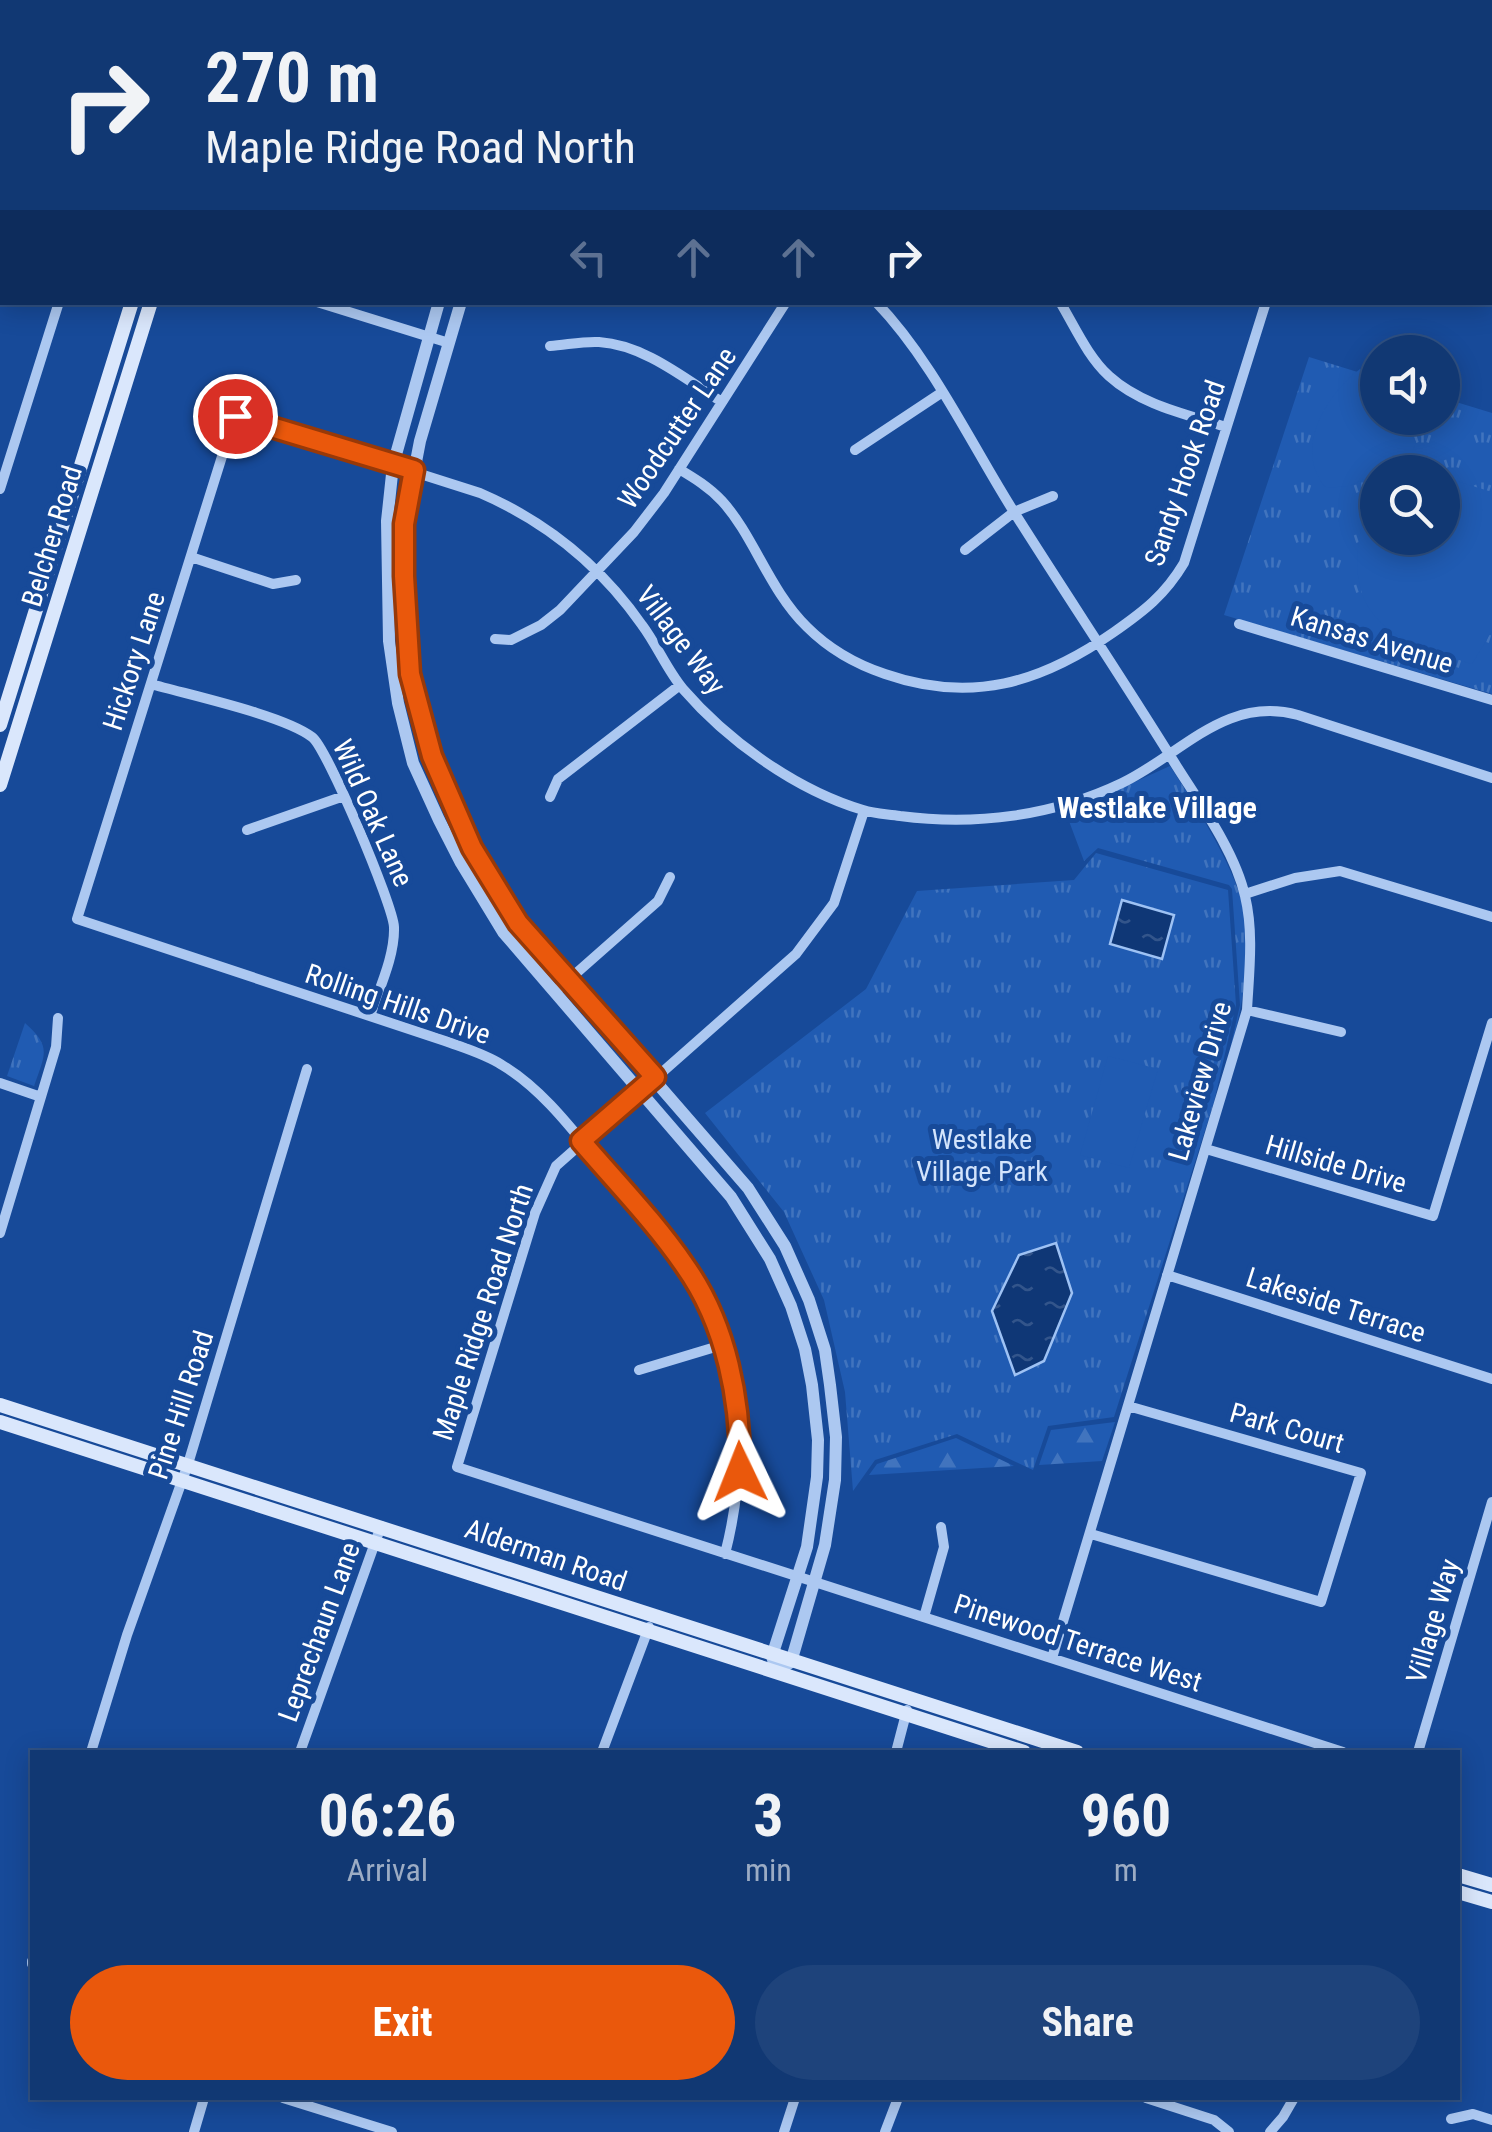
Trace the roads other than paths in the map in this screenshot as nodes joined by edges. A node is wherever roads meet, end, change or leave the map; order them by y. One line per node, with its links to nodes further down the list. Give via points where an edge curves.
1 (58, 305): 22 (street)
2 (131, 305): 35 (main road, Belcher Road)
3 (150, 305): 38 (main road, Belcher Road)
4 (327, 305): 11 (street)
5 (438, 305): 11 (street)
6 (460, 305): 12 (street)
7 (784, 305): 15 (street, Woodcutter Lane)
8 (879, 305): 14 (street, Lakeview Drive)
9 (1062, 305): 17 (street, via 1110,377 1140,398)
10 (1265, 305): 17 (street, Sandy Hook Road)
11 (428, 336): 12 (street); 19 (street)
12 (449, 343): 21 (street)
13 (550, 346): 15 (street, via 626,347)
14 (941, 393): 18 (street); 24 (street, Lakeview Drive)
15 (722, 402): 20 (street, Woodcutter Lane)
16 (235, 416): 19 (street, Village Way); 26 (street, Hickory Lane)
17 (1226, 427): 31 (street, Sandy Hook Road, via 1184,564 1167,592)
18 (855, 450)
19 (393, 465): 21 (street, Village Way); 48 (street, via 388,641 413,763 461,863 504,932)
20 (679, 469): 27 (street, Woodcutter Lane, via 634,532); 31 (street, Sandy Hook Road, via 724,504 799,619 862,666 908,682 982,689 1038,676)
21 (414, 470): 27 (street, Village Way, via 506,504); 47 (street, via 404,524 410,674 432,756 472,848 518,923)
22 (0, 489)
23 (1053, 496): 24 (street)
24 (1014, 512): 25 (street); 31 (street, Lakeview Drive)
25 (965, 550)
26 (191, 557): 28 (street, via 273,584); 32 (street, Hickory Lane)
27 (596, 570): 30 (street, Woodcutter Lane, via 541,624 511,640); 33 (street, Village Way, via 623,598)
28 (296, 580)
29 (1239, 624): 34 (street, Kansas Avenue)
30 (494, 638)
31 (1099, 643): 36 (street, Lakeview Drive)
32 (151, 684): 39 (street, Wild Oak Lane, via 314,738); 46 (street, Hickory Lane)
33 (680, 686): 40 (street, via 558,779); 41 (street, Village Way, via 756,756)
34 (1492, 700)
35 (0, 724)
36 (1170, 754): 37 (street, Village Way, via 1236,714 1277,709); 41 (street, Village Way, via 1095,794 1040,812 933,820); 44 (street, Lakeview Drive, via 1218,832)
37 (1492, 778)
38 (0, 785)
39 (344, 796): 42 (street); 50 (street, Wild Oak Lane, via 390,901 394,929)
40 (550, 797)
41 (864, 811): 55 (street, Maple Ridge Road North, via 834,903 815,931)
42 (248, 830)
43 (670, 878): 47 (street, via 658,901)
44 (1245, 894): 45 (street, via 1340,871); 49 (street, Lakeview Drive)
45 (1492, 917)
46 (77, 920): 50 (street, Rolling Hills Drive)
47 (569, 980): 48 (street); 55 (street)
48 (556, 992): 57 (street)
49 (1247, 1010): 53 (street); 60 (street, Lakeview Drive)
50 (370, 1016): 59 (street, Rolling Hills Drive, via 498,1062 534,1088)
51 (58, 1018): 58 (street)
52 (1492, 1023): 60 (street, Hillside Drive, via 1433,1216)
53 (1340, 1032)
54 (306, 1070): 70 (street, Pine Hill Road)
55 (655, 1077): 57 (street, Maple Ridge Road North); 78 (street, via 748,1188 786,1246 825,1350 835,1480)
56 (0, 1083): 58 (street)
57 (640, 1090): 59 (street, Maple Ridge Road North); 77 (street, via 731,1196 792,1306 818,1440 814,1506)
58 (41, 1097): 61 (street)
59 (581, 1141): 63 (street, Rolling Hills Drive, via 686,1266); 69 (street, Maple Ridge Road North, via 556,1166 535,1213)
60 (1206, 1149): 62 (street, Lakeview Drive)
61 (0, 1233)
62 (1167, 1275): 65 (street, Lakeside Terrace); 67 (street, Lakeview Drive)
63 (722, 1345): 64 (street); 76 (street, Rolling Hills Drive, via 740,1438)
64 (639, 1370)
65 (1492, 1378)
66 (0, 1405): 70 (main road, Alderman Road)
67 (1128, 1406): 74 (street, Lakeview Drive); 74 (street, Park Court, via 1361,1473 1322,1602)
68 (0, 1422): 70 (main road, Alderman Road)
69 (457, 1467): 76 (street, Pinewood Terrace West)
70 (185, 1472): 72 (main road, Alderman Road); 75 (main road, Alderman Road); 86 (street, Pine Hill Road)
71 (1492, 1502): 93 (street, Village Way)
72 (381, 1526): 75 (street, Leprechaun Lane); 80 (main road, Alderman Road)
73 (941, 1528): 79 (street, via 944,1546)
74 (1091, 1534): 82 (street, Lakeview Drive)
75 (375, 1542): 80 (main road, Alderman Road); 87 (street, Leprechaun Lane)
76 (725, 1554): 77 (street, Pinewood Terrace West)
77 (798, 1578): 78 (street, Pinewood Terrace West); 81 (street)
78 (816, 1582): 79 (street, Pinewood Terrace West); 83 (street)
79 (924, 1616): 82 (street, Pinewood Terrace West)
80 (651, 1624): 81 (main road, Alderman Road); 84 (main road, Alderman Road); 88 (street)
81 (772, 1656): 83 (main road, Alderman Road); 84 (street)
82 (1052, 1658): 92 (street, Pinewood Terrace West)
83 (791, 1662): 84 (street); 85 (main road, Alderman Road)
84 (776, 1672): 85 (main road, Alderman Road)
85 (908, 1708): 89 (street); 90 (main road, Alderman Road); 91 (main road, Alderman Road)
86 (91, 1750)
87 (301, 1750)
88 (603, 1750)
89 (897, 1750)
90 (1019, 1750)
91 (1069, 1750)
92 (1337, 1750)
93 (1419, 1750)
94 (1460, 1875): 95 (main road)
95 (1492, 1885)
96 (1460, 1893): 97 (main road)
97 (1492, 1902)
98 (203, 2100): 106 (street)
99 (289, 2100): 107 (street)
100 (794, 2100): 108 (street)
101 (897, 2100): 109 (street)
102 (1152, 2100): 110 (street, via 1214,2120)
103 (1293, 2100): 111 (street)
104 (1451, 2119): 105 (street, via 1474,2114)
105 (1492, 2120)
106 (194, 2132)
107 (392, 2132)
108 (784, 2132)
109 (885, 2132)
110 (1229, 2132)
111 (1270, 2132)

